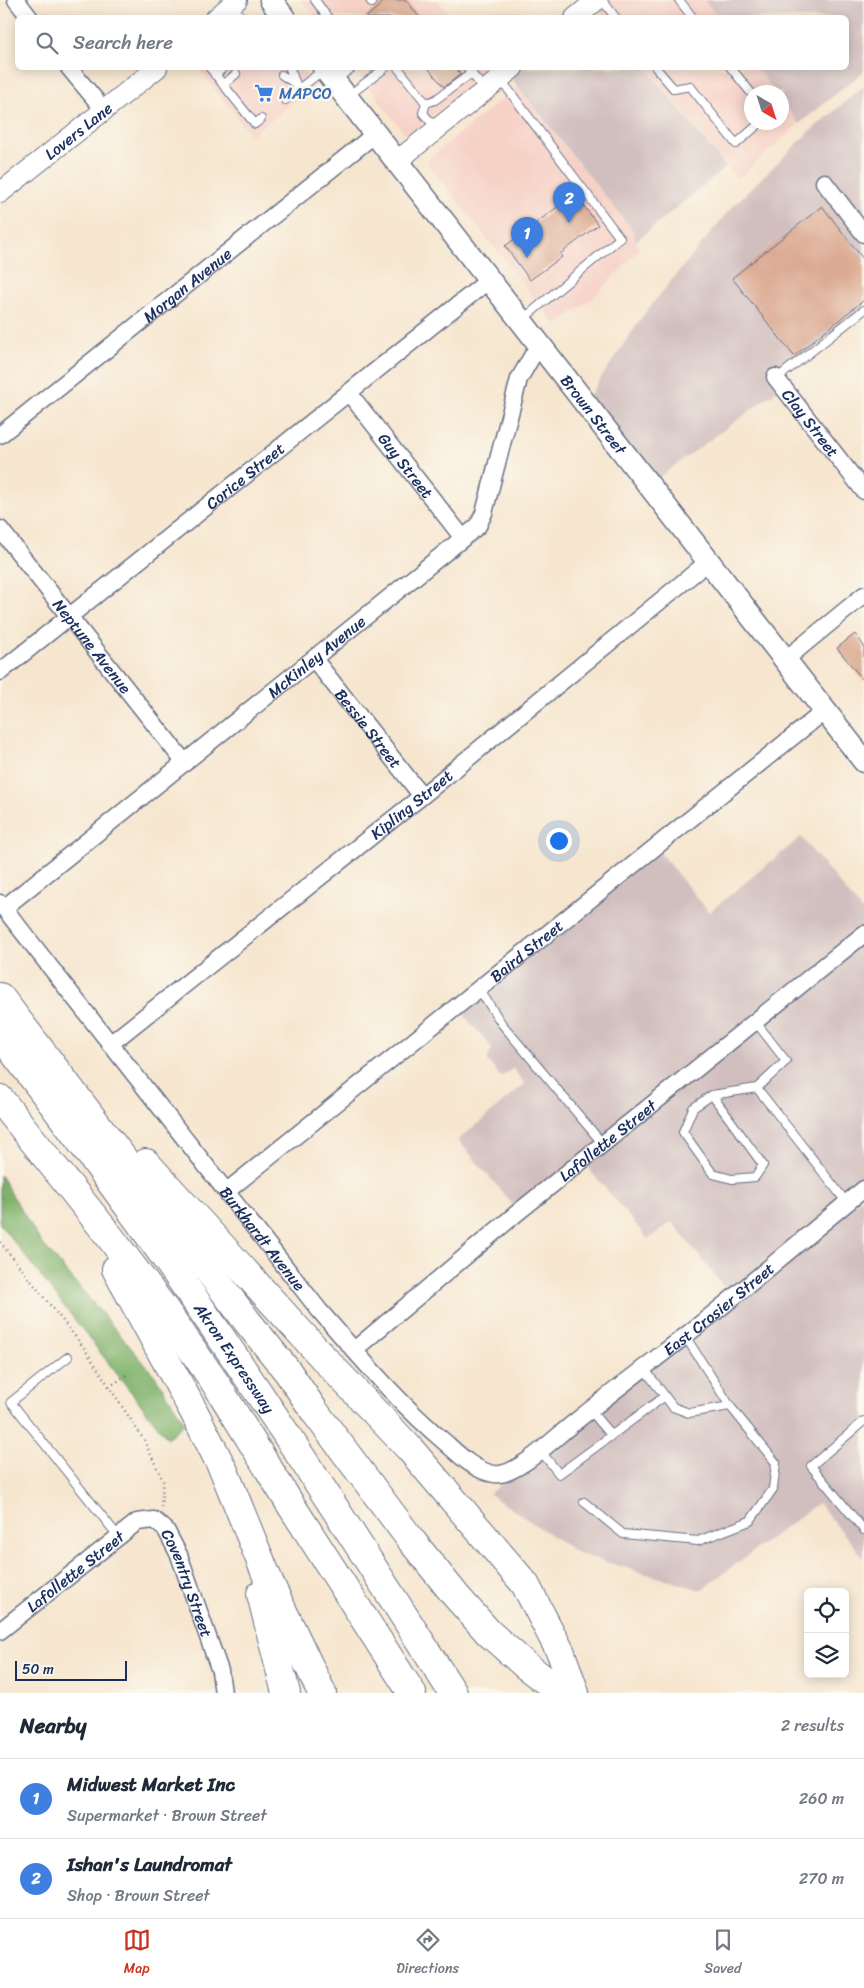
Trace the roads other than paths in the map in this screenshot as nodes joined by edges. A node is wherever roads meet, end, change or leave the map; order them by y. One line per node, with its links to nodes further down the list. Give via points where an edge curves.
1 (16, 0): 8 (street)
2 (270, 0): 10 (main road)
3 (315, 0): 11 (lane)
4 (597, 0): 12 (street)
5 (602, 0): 13 (lane)
6 (679, 0): 14 (lane)
7 (237, 7): 9 (street)
8 (28, 15)
9 (222, 15)
10 (282, 15)
11 (326, 15)
12 (579, 15)
13 (614, 15)
14 (691, 15)
15 (71, 70): 35 (street)
16 (154, 70): 35 (street, Lovers Lane)
17 (212, 70): 25 (lane)
18 (220, 70): 25 (lane)
19 (290, 70): 32 (lane)
20 (373, 70): 28 (lane)
21 (400, 70): 34 (lane)
22 (469, 70): 29 (lane); 34 (lane, via 435,100)
23 (658, 70): 38 (lane, via 674,89 690,86 736,144)
24 (733, 70): 31 (lane)
25 (215, 74): 30 (lane)
26 (236, 74): 30 (lane)
27 (282, 75): 32 (lane)
28 (336, 76): 32 (lane); 39 (main road, Brown Street)
29 (499, 79): 37 (street); 46 (lane, via 620,238)
30 (223, 85): 36 (lane, via 255,124)
31 (745, 85)
32 (298, 86): 33 (lane)
33 (285, 100)
34 (426, 103): 37 (lane, via 424,113)
35 (104, 110): 42 (street, Lovers Lane)
36 (261, 119)
37 (437, 129): 40 (street)
38 (752, 130)
39 (375, 134): 40 (main road, Brown Street); 50 (street, Morgan Avenue)
40 (397, 161): 44 (main road, Brown Street)
41 (824, 182): 43 (street)
42 (0, 193)
43 (864, 234)
44 (489, 280): 46 (main road, Brown Street); 49 (street, Corice Street)
45 (864, 310): 48 (lane)
46 (521, 321): 47 (main road, Brown Street)
47 (539, 344): 53 (street, McKinley Avenue, via 519,379 484,513 478,526); 54 (main road, Brown Street)
48 (776, 378): 51 (street, Clay Street)
49 (349, 393): 53 (street, Guy Street); 56 (street, Corice Street)
50 (0, 435)
51 (864, 491)
52 (0, 528): 56 (street, Neptune Avenue)
53 (463, 538): 57 (street, McKinley Avenue)
54 (709, 561): 58 (main road, Brown Street); 63 (street, Kipling Street)
55 (864, 595): 58 (street)
56 (70, 617): 59 (street, Corice Street); 62 (street, Neptune Avenue)
57 (314, 659): 62 (street, McKinley Avenue); 63 (street, Bessie Street)
58 (786, 659): 60 (main road, Brown Street)
59 (0, 672)
60 (826, 710): 61 (main road, Brown Street); 66 (street, Baird Street)
61 (864, 761)
62 (184, 763): 64 (street, McKinley Avenue)
63 (422, 796): 70 (street, Kipling Street)
64 (2, 905): 70 (street, Burkhardt Avenue)
65 (864, 934): 68 (street, Lafollette Street)
66 (478, 989): 75 (lane, via 502,1024); 78 (street, Baird Street)
67 (0, 997): 74 (highway)
68 (755, 1021): 71 (lane, via 786,1062); 75 (street, Lafollette Street)
69 (0, 1034): 101 (highway, Akron Expressway, via 208,1318)
70 (110, 1044): 78 (street, Burkhardt Avenue)
71 (757, 1088): 72 (lane); 79 (lane)
72 (712, 1095): 72 (lane, via 693,1108 683,1132 713,1174 732,1179 755,1177 763,1166)
73 (0, 1098): 76 (highway, Akron Expressway)
74 (82, 1105): 102 (highway, via 456,1596 489,1633); 103 (highway, via 146,1163 409,1448 525,1584 560,1654)
75 (603, 1144): 81 (street, Lafollette Street)
76 (44, 1153): 87 (highway, via 104,1249); 100 (highway, Akron Expressway, via 170,1318 218,1387)
77 (864, 1189): 79 (street, East Crosier Street)
78 (227, 1191): 81 (street, Burkhardt Avenue)
79 (847, 1203): 80 (street, East Crosier Street)
80 (685, 1336): 83 (street, East Crosier Street); 85 (lane)
81 (354, 1350): 91 (street, Burkhardt Avenue, via 421,1423 477,1468 504,1474 515,1470)
82 (68, 1357): 95 (lane, via 11,1402)
83 (643, 1367): 84 (lane); 86 (street, East Crosier Street)
84 (665, 1396): 85 (lane, via 673,1407 689,1413); 90 (lane)
85 (730, 1406): 92 (lane, via 776,1463 773,1488 750,1521 698,1540 622,1534)
86 (590, 1409): 89 (street, East Crosier Street); 90 (lane)
87 (193, 1410): 98 (highway, via 242,1527); 99 (highway)
88 (864, 1421): 94 (lane, via 811,1466)
89 (571, 1424): 91 (street, Burkhardt Avenue)
90 (611, 1435): 91 (lane, via 559,1474)
91 (540, 1450)
92 (584, 1502)
93 (154, 1520): 95 (street, Lafollette Street, via 137,1522); 97 (street, Coventry Street, via 166,1530 179,1555 214,1652)
94 (864, 1530)
95 (118, 1536): 96 (street, Lafollette Street)
96 (0, 1631)
97 (223, 1693)
98 (286, 1693)
99 (322, 1693)
100 (412, 1693)
101 (453, 1693)
102 (562, 1693)
103 (575, 1693)

